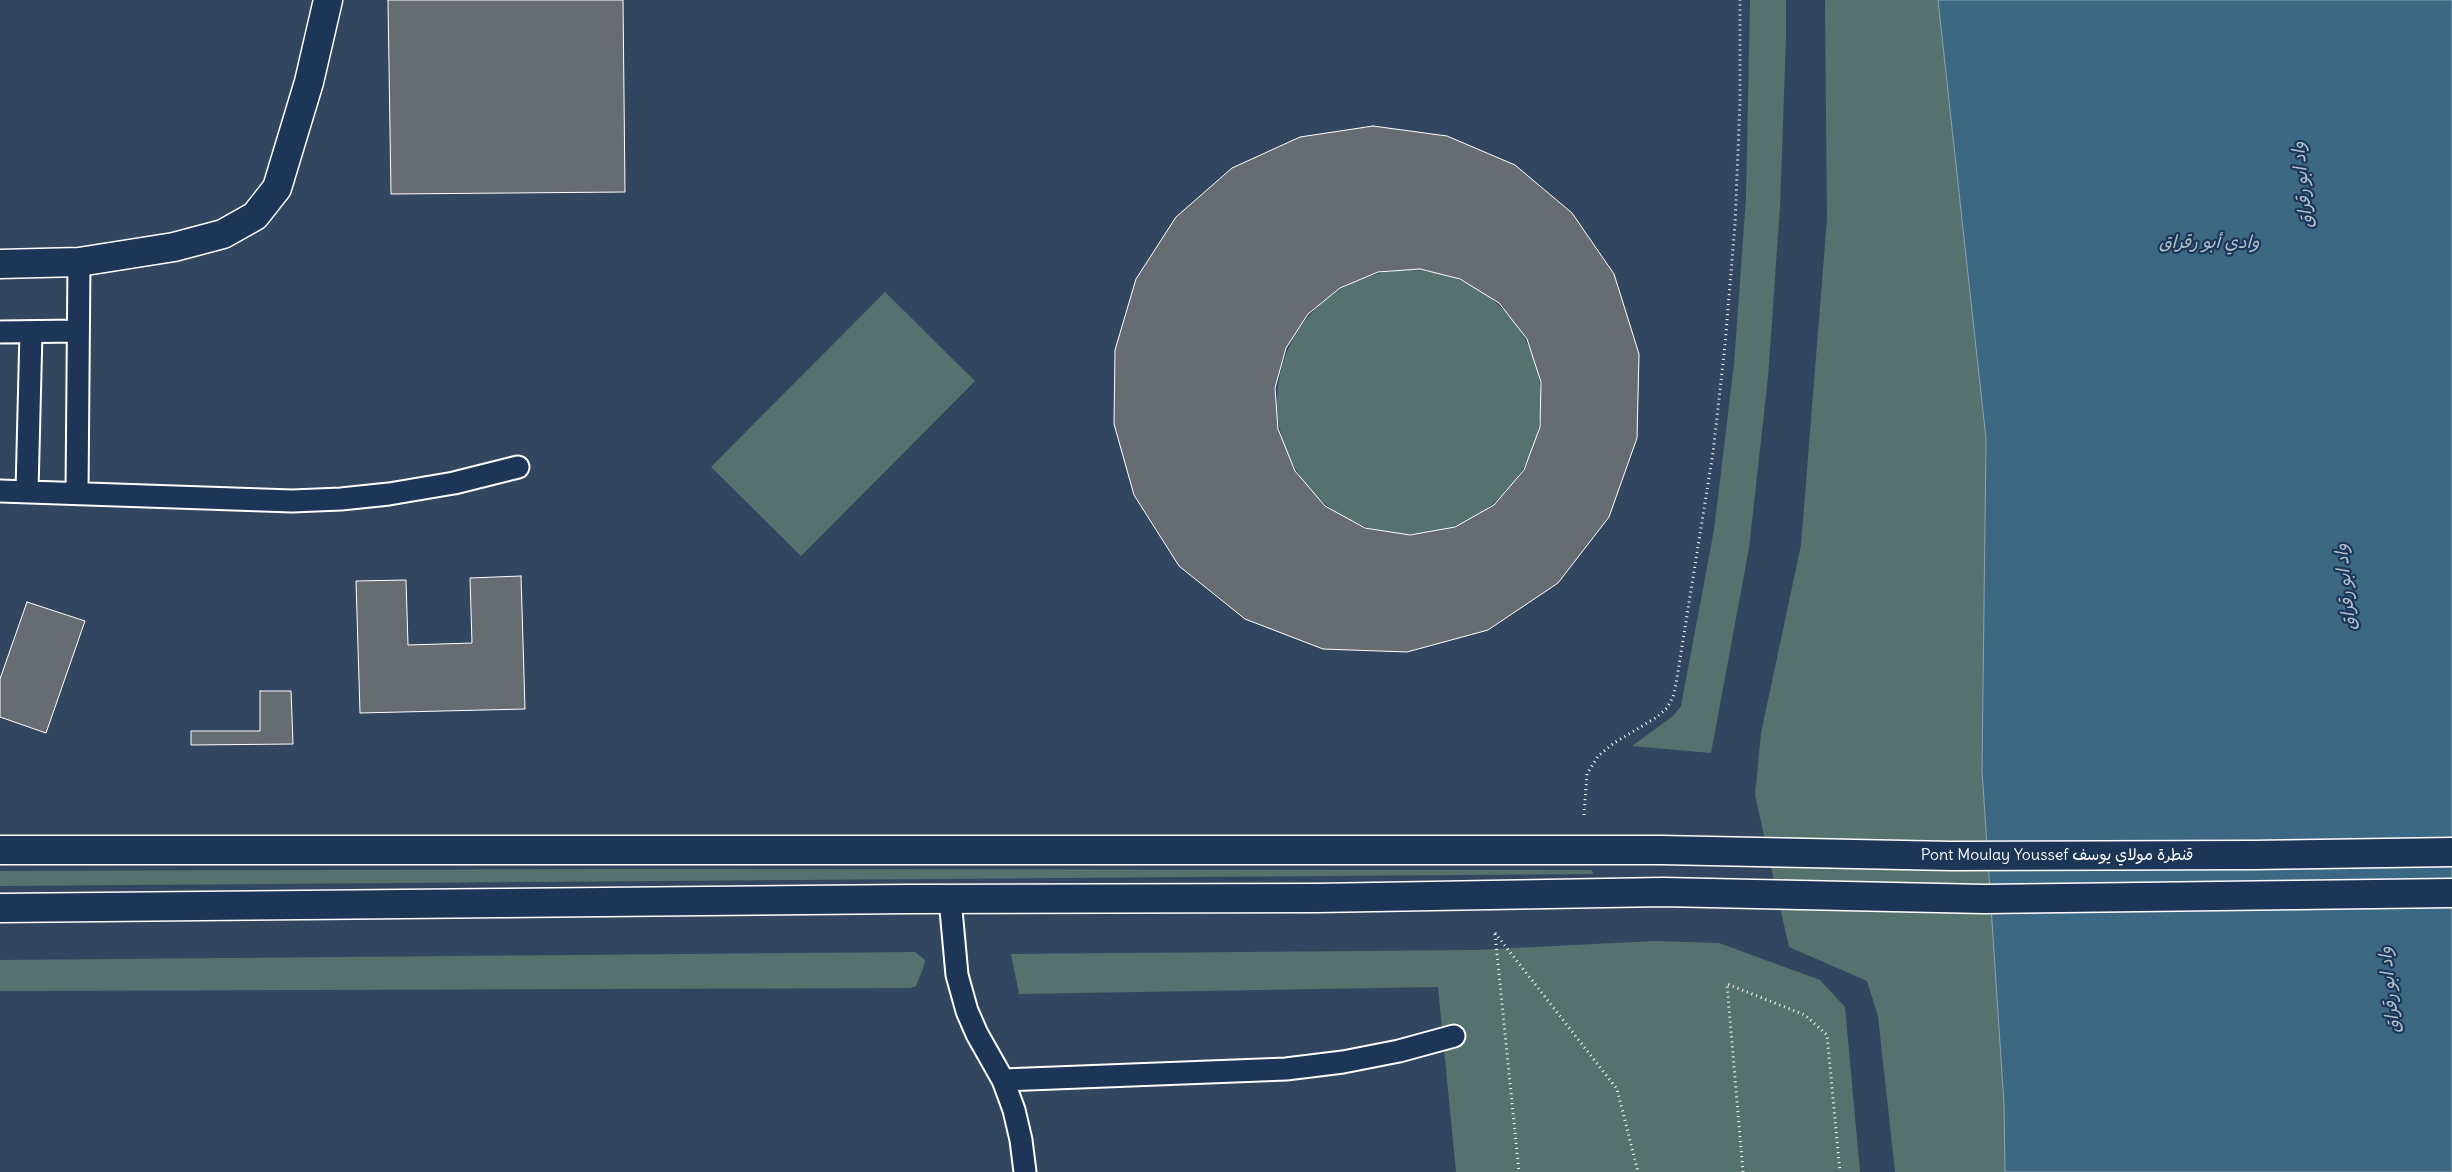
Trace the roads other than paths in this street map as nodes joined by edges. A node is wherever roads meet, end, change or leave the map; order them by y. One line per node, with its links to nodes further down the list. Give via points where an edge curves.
1 (328, 0): 2 (street, via 309,82 277,188 255,216 223,234 191,243)
2 (79, 262): 3 (street); 4 (lane)
3 (0, 264)
4 (77, 331): 6 (lane); 10 (lane)
5 (0, 332): 6 (lane)
6 (31, 332): 9 (lane)
7 (518, 467): 10 (lane, via 454,483 341,499 292,501)
8 (0, 490): 9 (lane)
9 (27, 492): 10 (lane)
10 (77, 493)
11 (0, 850): 12 (street, Pont Moulay Youssef قنطرة مولاي يوسف, via 1662,850 1951,856)
12 (2452, 852)
13 (2452, 893): 14 (street, via 1984,899 1662,892 1317,898)
14 (950, 899): 15 (street); 17 (lane, via 957,975 967,1011)
15 (0, 908)
16 (1454, 1036): 17 (lane, via 1352,1060 1286,1069)
17 (1003, 1080): 18 (lane, via 1021,1140)
18 (1025, 1172)

